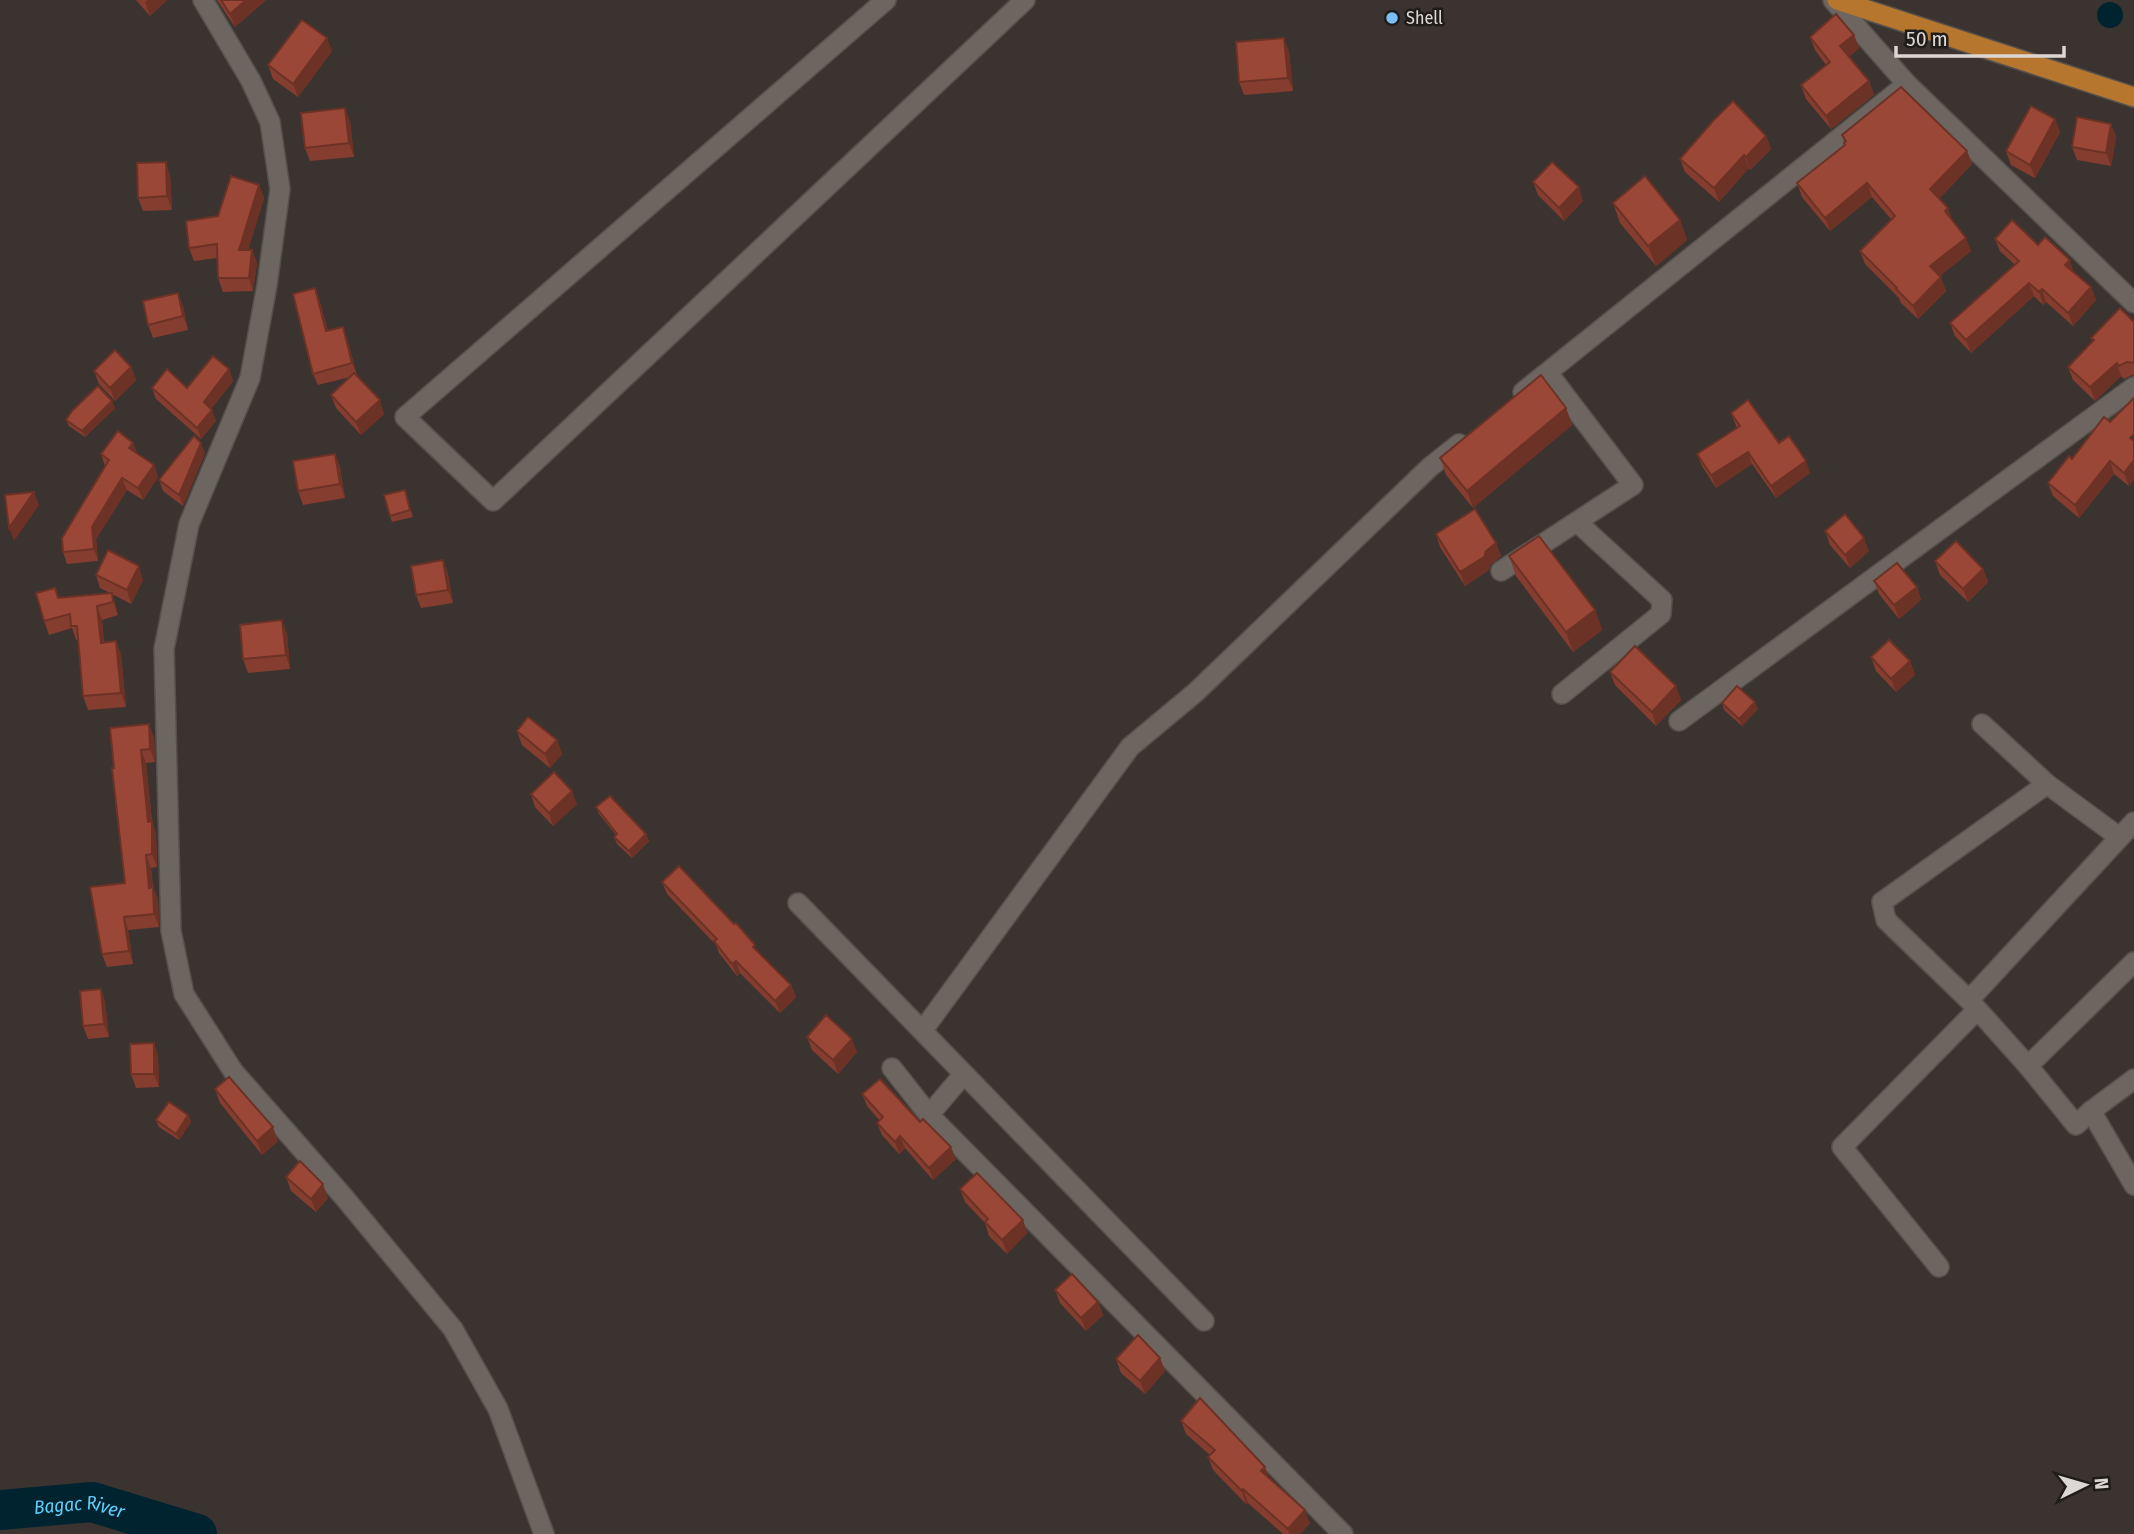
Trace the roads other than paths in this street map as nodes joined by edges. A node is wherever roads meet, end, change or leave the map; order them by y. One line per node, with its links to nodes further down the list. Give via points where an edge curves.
1 (203, 0): 33 (street, via 270,122 280,189 250,377 190,524 164,649 171,931 184,994 233,1071 453,1329 498,1409)
2 (886, 0): 3 (street, via 405,417 493,501)
3 (1024, 0)
4 (1835, 0): 5 (street); 6 (main road)
5 (1907, 84): 7 (street); 8 (street)
6 (2134, 97)
7 (2134, 303)
8 (1548, 373): 10 (street); 12 (street, via 1633,485)
9 (2134, 387): 15 (street)
10 (1505, 407)
11 (1473, 432): 23 (street, via 1430,467 1196,692 1130,747)
12 (1577, 522): 13 (street); 14 (street, via 1662,600 1661,614)
13 (1502, 571)
14 (1562, 694)
15 (1679, 721)
16 (1982, 724): 17 (street)
17 (2047, 783): 19 (street); 22 (street, via 1882,902 1886,920)
18 (2134, 822): 19 (street)
19 (2119, 836): 22 (street)
20 (798, 903): 23 (street)
21 (2134, 962): 24 (street)
22 (1973, 1005): 24 (street); 31 (street, via 1842,1147)
23 (923, 1030): 26 (street)
24 (2028, 1066): 28 (street, via 2076,1125)
25 (892, 1068): 29 (street)
26 (964, 1075): 29 (street); 32 (street)
27 (2134, 1080): 28 (street)
28 (2091, 1111): 30 (street)
29 (929, 1115): 34 (street)
30 (2134, 1185)
31 (1938, 1267)
32 (1205, 1321)
33 (544, 1534)
34 (1343, 1534)

